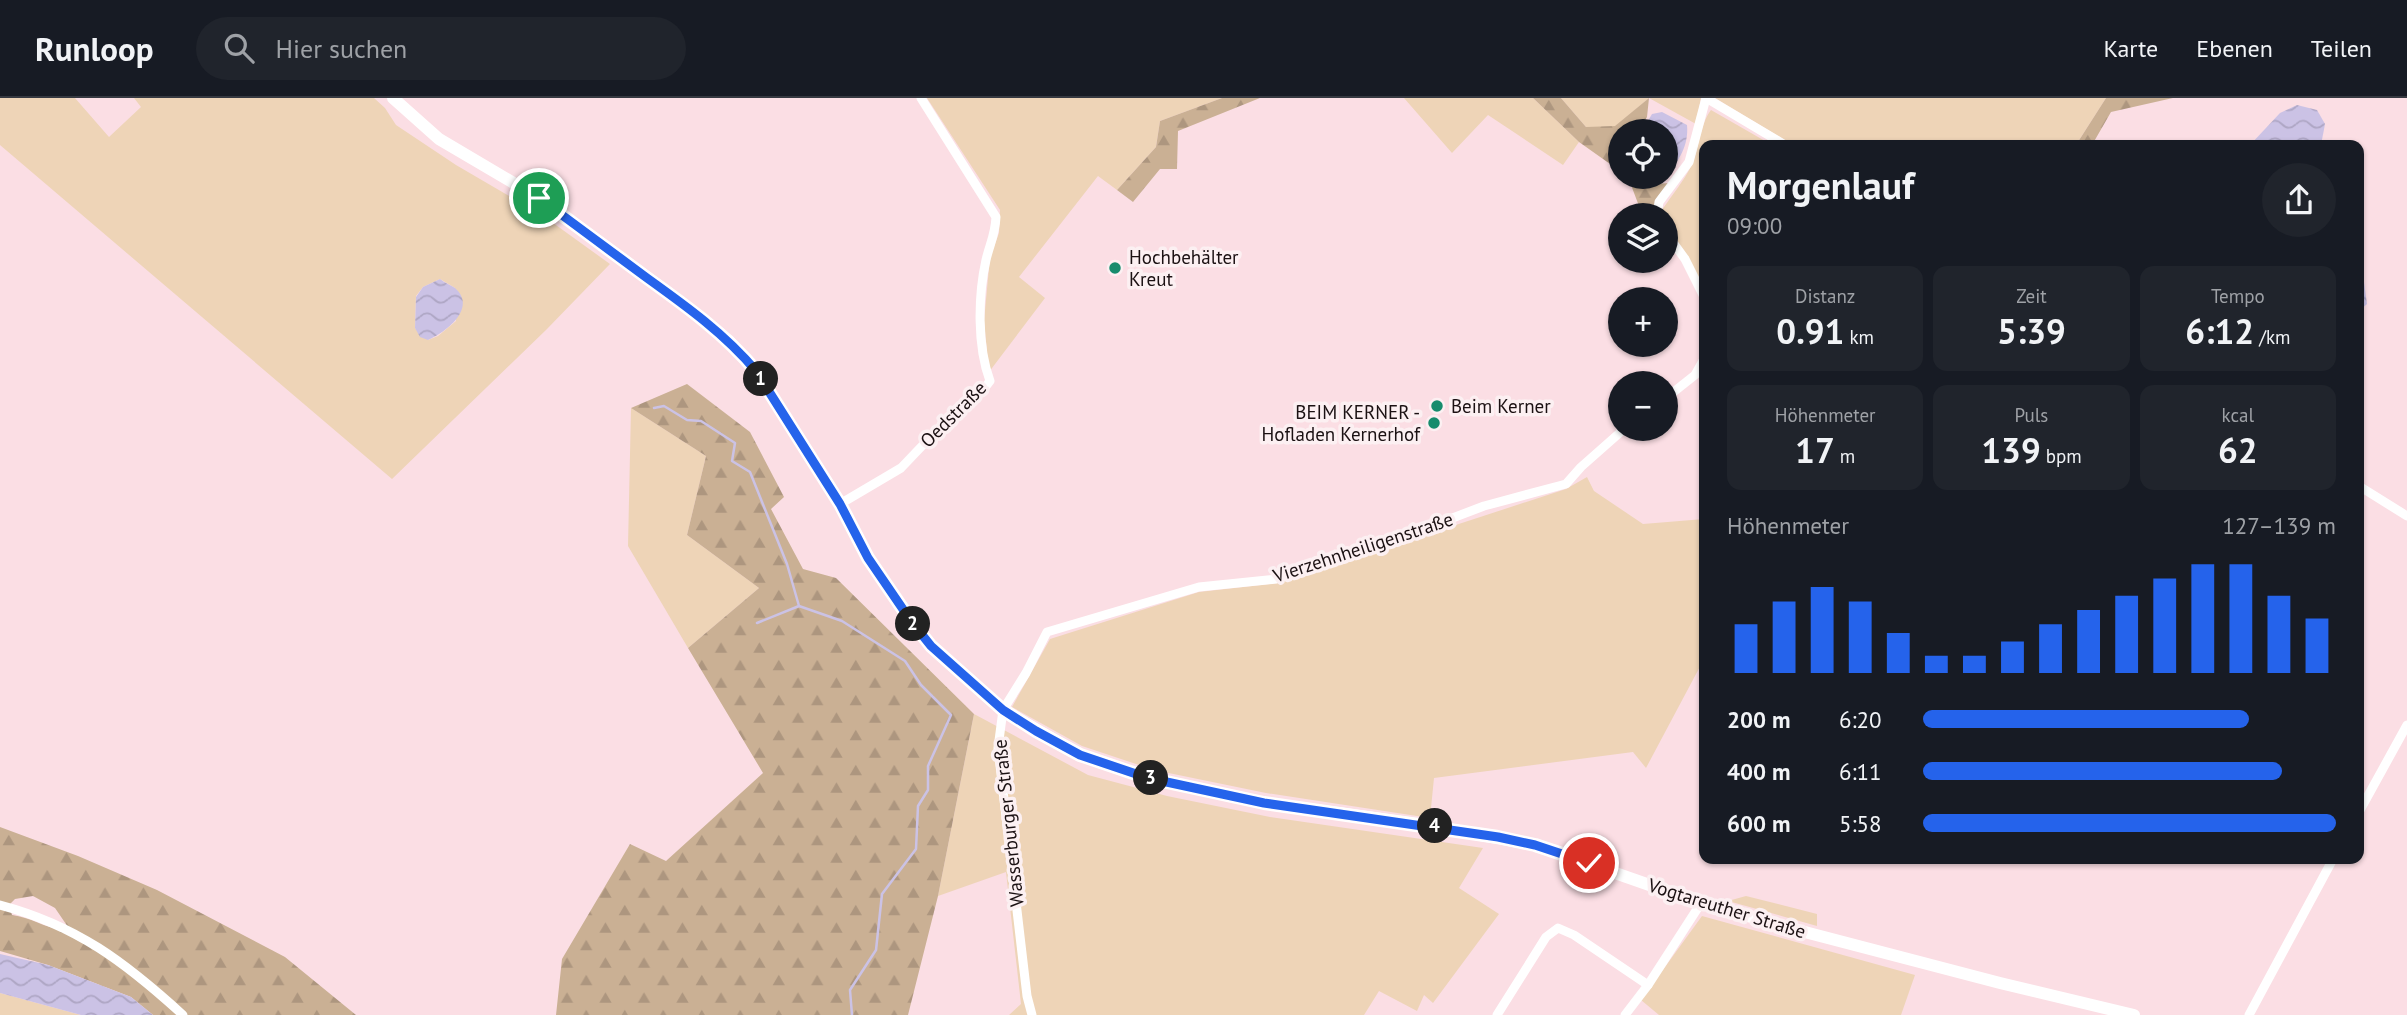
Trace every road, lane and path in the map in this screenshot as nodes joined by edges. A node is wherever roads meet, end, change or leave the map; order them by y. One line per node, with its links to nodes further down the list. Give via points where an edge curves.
1 (393, 98): 12 (main road, via 439,139 539,198 729,341 756,371)
2 (921, 98): 12 (street, Oedstraße, via 996,217 980,321 990,381 901,468)
3 (1706, 98): 4 (street); 5 (street, via 1689,162)
4 (1777, 140)
5 (1659, 203)
6 (1678, 249): 7 (street)
7 (1699, 287)
8 (1699, 368): 9 (street)
9 (1678, 388)
10 (1610, 441): 14 (street, Vierzehnheiligenstraße, via 1566,484 1484,506 1276,579 1199,587 1047,632)
11 (2364, 489): 13 (street)
12 (840, 504): 14 (main road, via 868,558 911,621 931,646)
13 (2407, 516)
14 (1003, 710): 18 (main road, Vogtareuther Straße, via 1080,755 1148,778 1264,803 1523,842); 22 (street, Wasserburger Straße, via 998,748)
15 (2407, 725): 16 (street)
16 (2364, 803)
17 (2330, 864): 26 (street)
18 (1701, 903): 20 (street); 25 (main road, Vogtareuther Straße)
19 (0, 905): 21 (street, via 72,931 123,962)
20 (1648, 985): 23 (street, via 1558,928 1546,937); 24 (street)
21 (183, 1015)
22 (1032, 1015)
23 (1497, 1015)
24 (1625, 1015)
25 (2134, 1015)
26 (2249, 1015)

